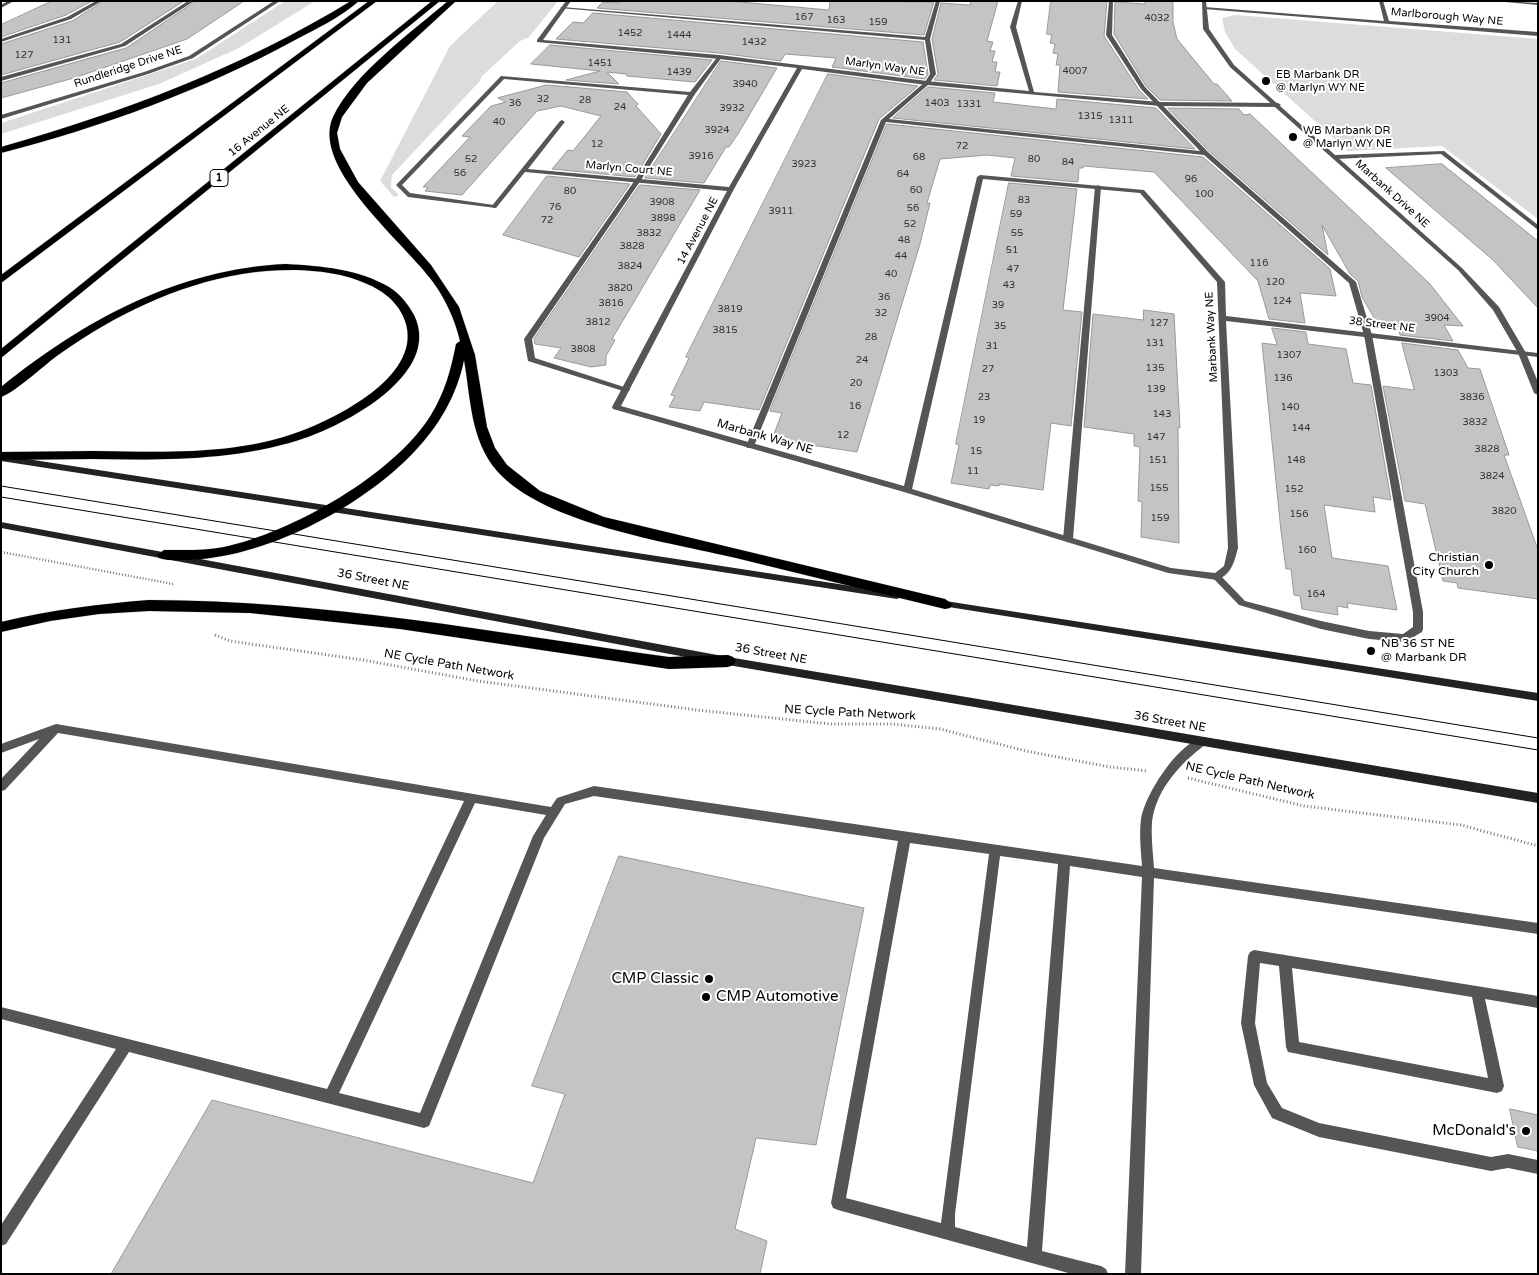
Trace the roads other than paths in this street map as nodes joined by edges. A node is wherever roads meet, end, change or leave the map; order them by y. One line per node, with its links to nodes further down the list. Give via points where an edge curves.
1 (12, 1): 17 (street)
2 (100, 1): 22 (street, via 69,18)
3 (192, 1): 25 (street, via 123,45)
4 (278, 1): 31 (street, Rundleridge Drive NE, via 191,57)
5 (356, 1): 34 (highway, via 286,44 207,82 98,121)
6 (374, 1): 42 (highway)
7 (437, 1): 47 (highway, 16 Avenue NE / 1)
8 (453, 1): 44 (highway, via 366,80 340,111 333,132 333,146 345,171 437,281 457,315)
9 (568, 1): 18 (street, Marlyn Way NE)
10 (938, 1): 21 (street)
11 (1020, 1): 27 (street, via 1013,27)
12 (1111, 1): 29 (street, via 1109,35 1143,88)
13 (1381, 1): 19 (street)
14 (1505, 1): 15 (street)
15 (1538, 4)
16 (1204, 5): 19 (street, Marlborough Way NE); 30 (street, Marbank Drive NE, via 1206,29 1216,47 1232,66)
17 (1, 7)
18 (562, 8): 21 (street); 23 (street, Marlyn Way NE, via 539,41)
19 (1387, 22): 20 (street, Marlborough Way NE)
20 (1538, 34)
21 (927, 39): 26 (street, via 933,74)
22 (1, 41)
23 (719, 57): 24 (street, Marlyn Way NE); 28 (street)
24 (801, 66): 26 (street, Marlyn Way NE); 40 (street, 14 Avenue NE)
25 (1, 79)
26 (927, 83): 27 (street, Marlyn Way NE); 32 (street)
27 (1032, 93): 29 (street, Marlyn Way NE)
28 (692, 94): 37 (street, via 503,78 399,185 408,195 494,206); 38 (street)
29 (1160, 104): 30 (street, Marlyn Way NE); 35 (street)
30 (1278, 105): 36 (street, Marbank Drive NE)
31 (1, 117)
32 (884, 120): 35 (street); 53 (street)
33 (562, 122): 37 (street)
34 (1, 150)
35 (1206, 153): 45 (street, via 1352,282)
36 (1336, 157): 41 (street, via 1442,152); 46 (street, Marbank Drive NE, via 1460,269 1496,309)
37 (524, 170): 38 (street, Marlyn Court NE)
38 (638, 180): 40 (street, Marlyn Court NE); 49 (street, via 528,340 531,359)
39 (1098, 187): 43 (street, Marbank Way NE, via 1142,192 1221,282); 55 (street, Marbank Way NE, via 980,177); 58 (street)
40 (731, 190): 49 (street, 14 Avenue NE)
41 (1538, 228)
42 (1, 280)
43 (1223, 318): 45 (street, 38 Street NE); 60 (street, Marbank Way NE, via 1233,548 1228,567)
44 (462, 332): 56 (highway, via 461,361 454,382 423,434 387,469); 61 (highway, via 472,371 481,434 502,468 539,497 601,521)
45 (1368, 335): 46 (street, 38 Street NE); 60 (street, via 1418,612 1418,629 1405,638 1369,635 1321,625 1242,603)
46 (1522, 353): 48 (street, 38 Street NE); 51 (street, Marbank Drive NE)
47 (1, 355)
48 (1538, 355)
49 (626, 389): 52 (street, 14 Avenue NE)
50 (1, 393): 54 (highway, via 80,334 131,305 185,284 243,271 300,268 360,278 387,290 400,303 414,326 409,356 386,387 365,405 296,438 241,449 176,456)
51 (1538, 393)
52 (616, 408): 53 (street, Marbank Way NE)
53 (750, 446): 55 (street, Marbank Way NE)
54 (1, 457): 56 (main road)
55 (907, 490): 58 (street, Marbank Way NE)
56 (330, 509): 59 (highway, via 274,536 227,551); 61 (main road)
57 (1, 525): 59 (main road, 36 Street NE)
58 (1068, 539): 60 (street, Marbank Way NE, via 1171,571)
59 (164, 555): 63 (main road, 36 Street NE)
60 (1217, 577)
61 (945, 604): 64 (main road)
62 (1, 627): 63 (highway, via 120,608 165,606 298,610 669,663)
63 (728, 661): 66 (main road, 36 Street NE)
64 (1538, 697)
65 (56, 728): 67 (street); 68 (street); 70 (street)
66 (1202, 741): 69 (main road, 36 Street NE); 75 (street, via 1181,756 1160,785 1148,815)
67 (1, 749)
68 (1, 787)
69 (1538, 798)
70 (471, 799): 71 (street); 82 (street)
71 (554, 812): 72 (street, via 560,801 594,791); 82 (street, via 539,836 424,1121)
72 (905, 837): 73 (street); 84 (street, via 838,1203)
73 (995, 851): 74 (street); 84 (street)
74 (1064, 861): 75 (street); 86 (street)
75 (1148, 872): 76 (street); 88 (street)
76 (1538, 929)
77 (1284, 961): 78 (street); 78 (street, via 1293,1047 1497,1086); 83 (street, via 1254,956 1248,1023 1261,1085 1277,1113 1319,1130 1491,1164 1508,1161)
78 (1477, 992): 79 (street)
79 (1538, 1002)
80 (1, 1013): 81 (street)
81 (126, 1044): 82 (street); 85 (street)
82 (330, 1097)
83 (1538, 1167)
84 (948, 1233): 86 (street)
85 (1, 1239)
86 (1034, 1256): 87 (street)
87 (1101, 1274)
88 (1133, 1274)

